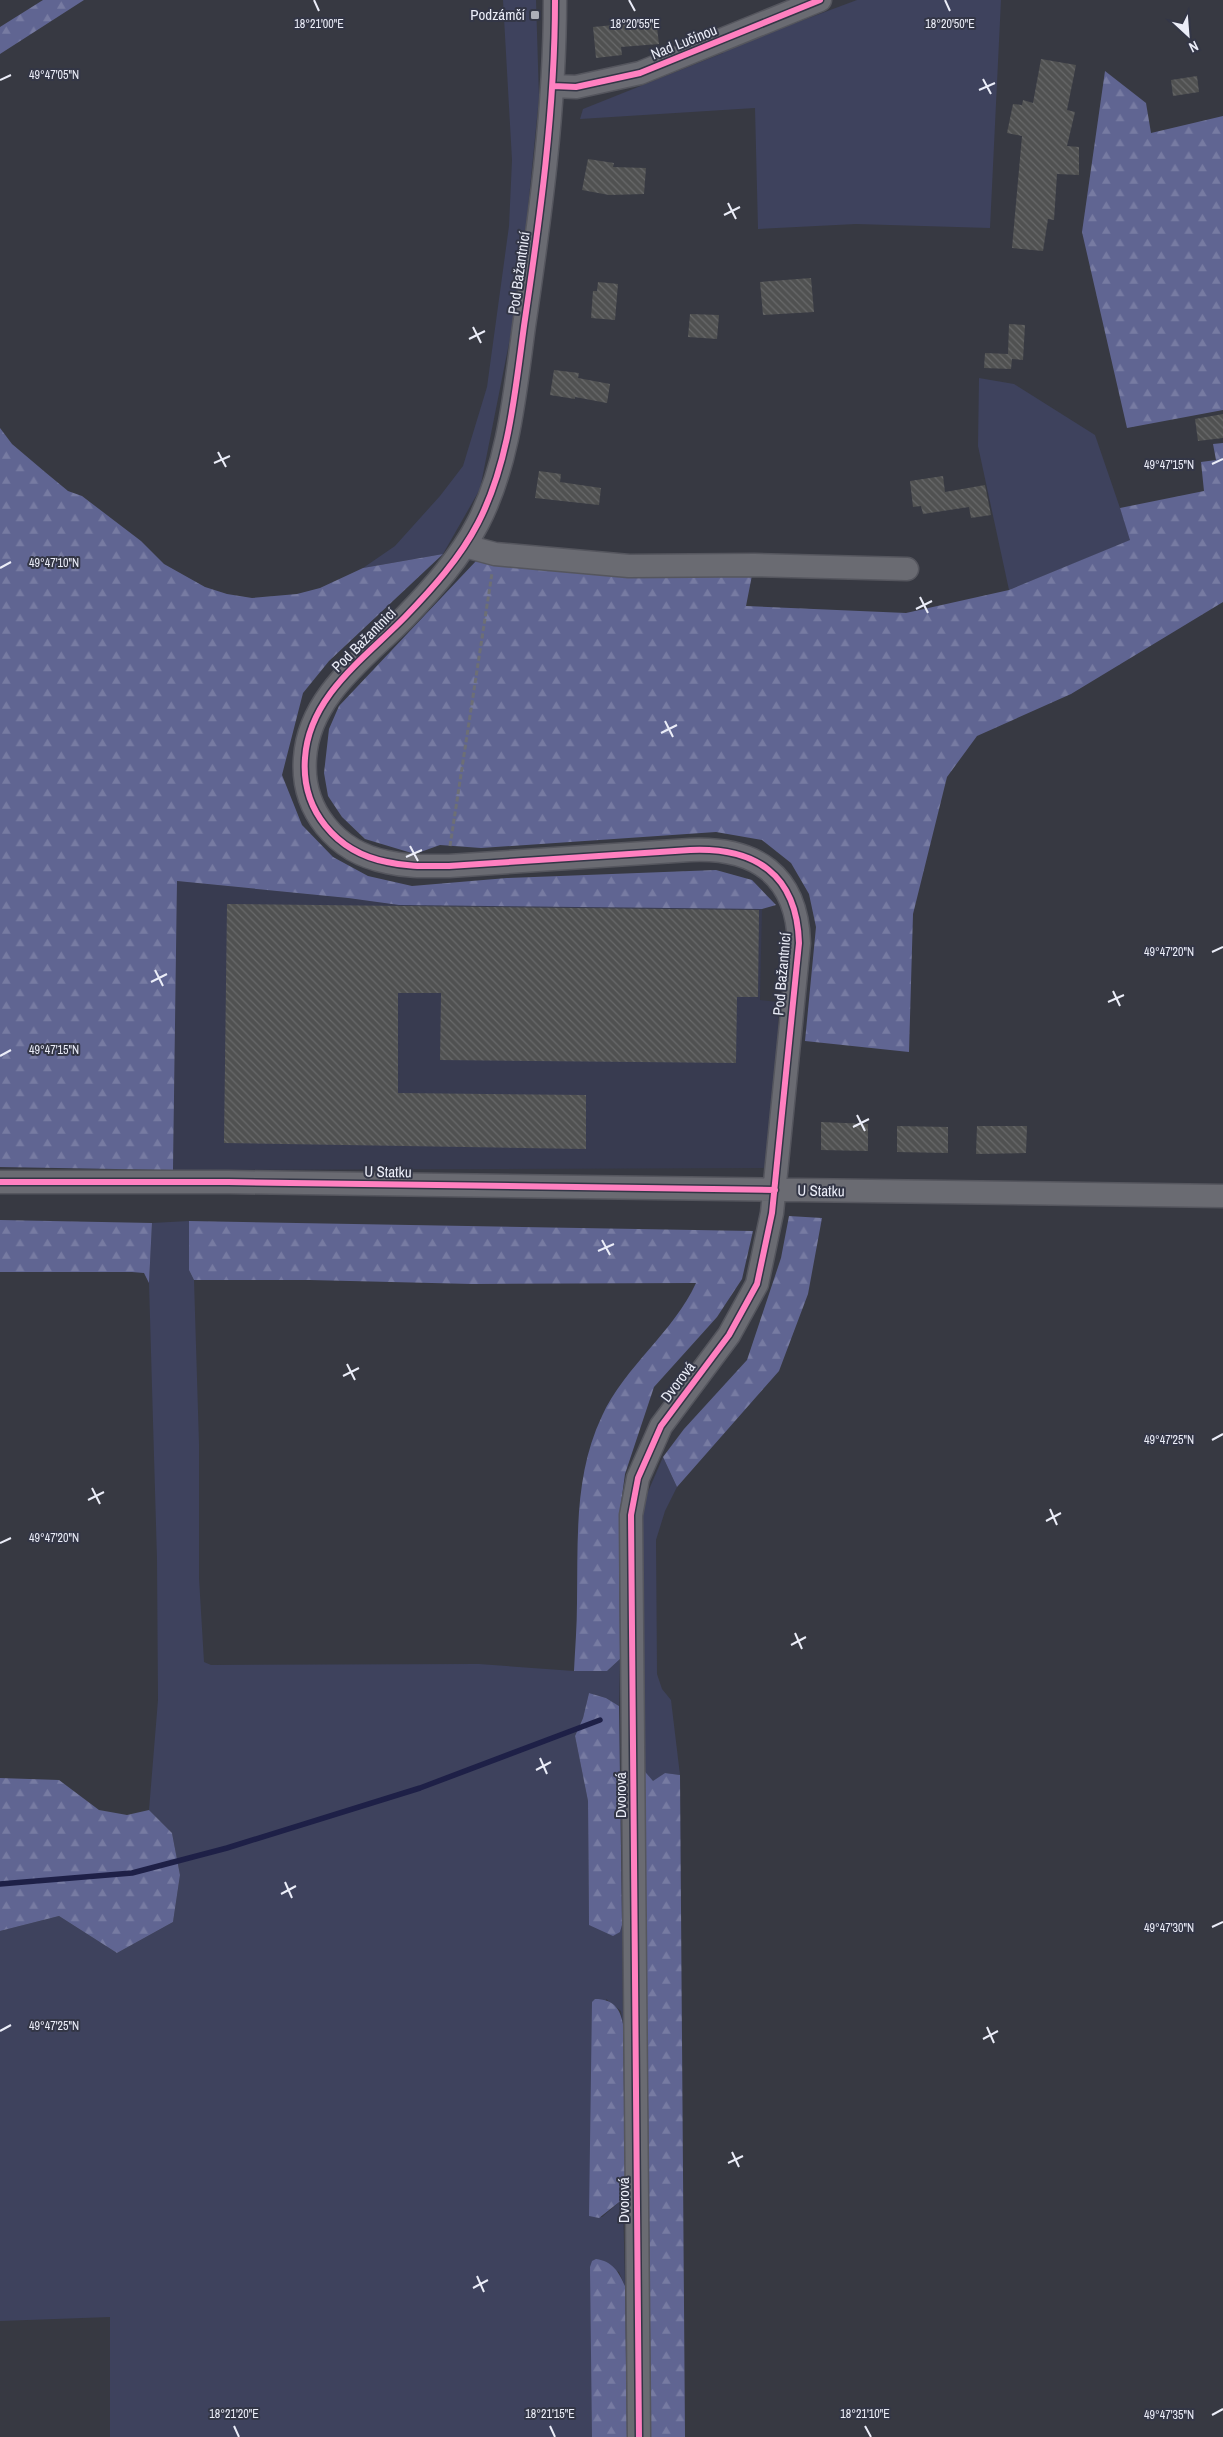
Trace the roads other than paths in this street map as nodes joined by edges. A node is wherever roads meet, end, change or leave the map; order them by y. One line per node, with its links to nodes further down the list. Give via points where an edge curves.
1 (555, 0): 3 (street, Pod Bažantnicí)
2 (820, 0): 3 (street, Nad Lučinou, via 640,73 576,87)
3 (553, 86): 4 (street, Pod Bažantnicí, via 539,225 510,421 491,495)
4 (465, 546): 5 (street, via 495,554 629,566 754,565); 7 (street, Pod Bažantnicí, via 440,579 338,683 322,705 307,742 305,772 311,804 319,818 346,844 366,856 415,867 707,849 748,856 773,872 796,910 799,943)
5 (907, 570)
6 (0, 1182): 7 (street, U Statku)
7 (775, 1190): 8 (street, U Statku); 9 (street, Dvorová, via 757,1284 729,1335 661,1426 641,1470 631,1515)
8 (1223, 1196)
9 (639, 2437)

